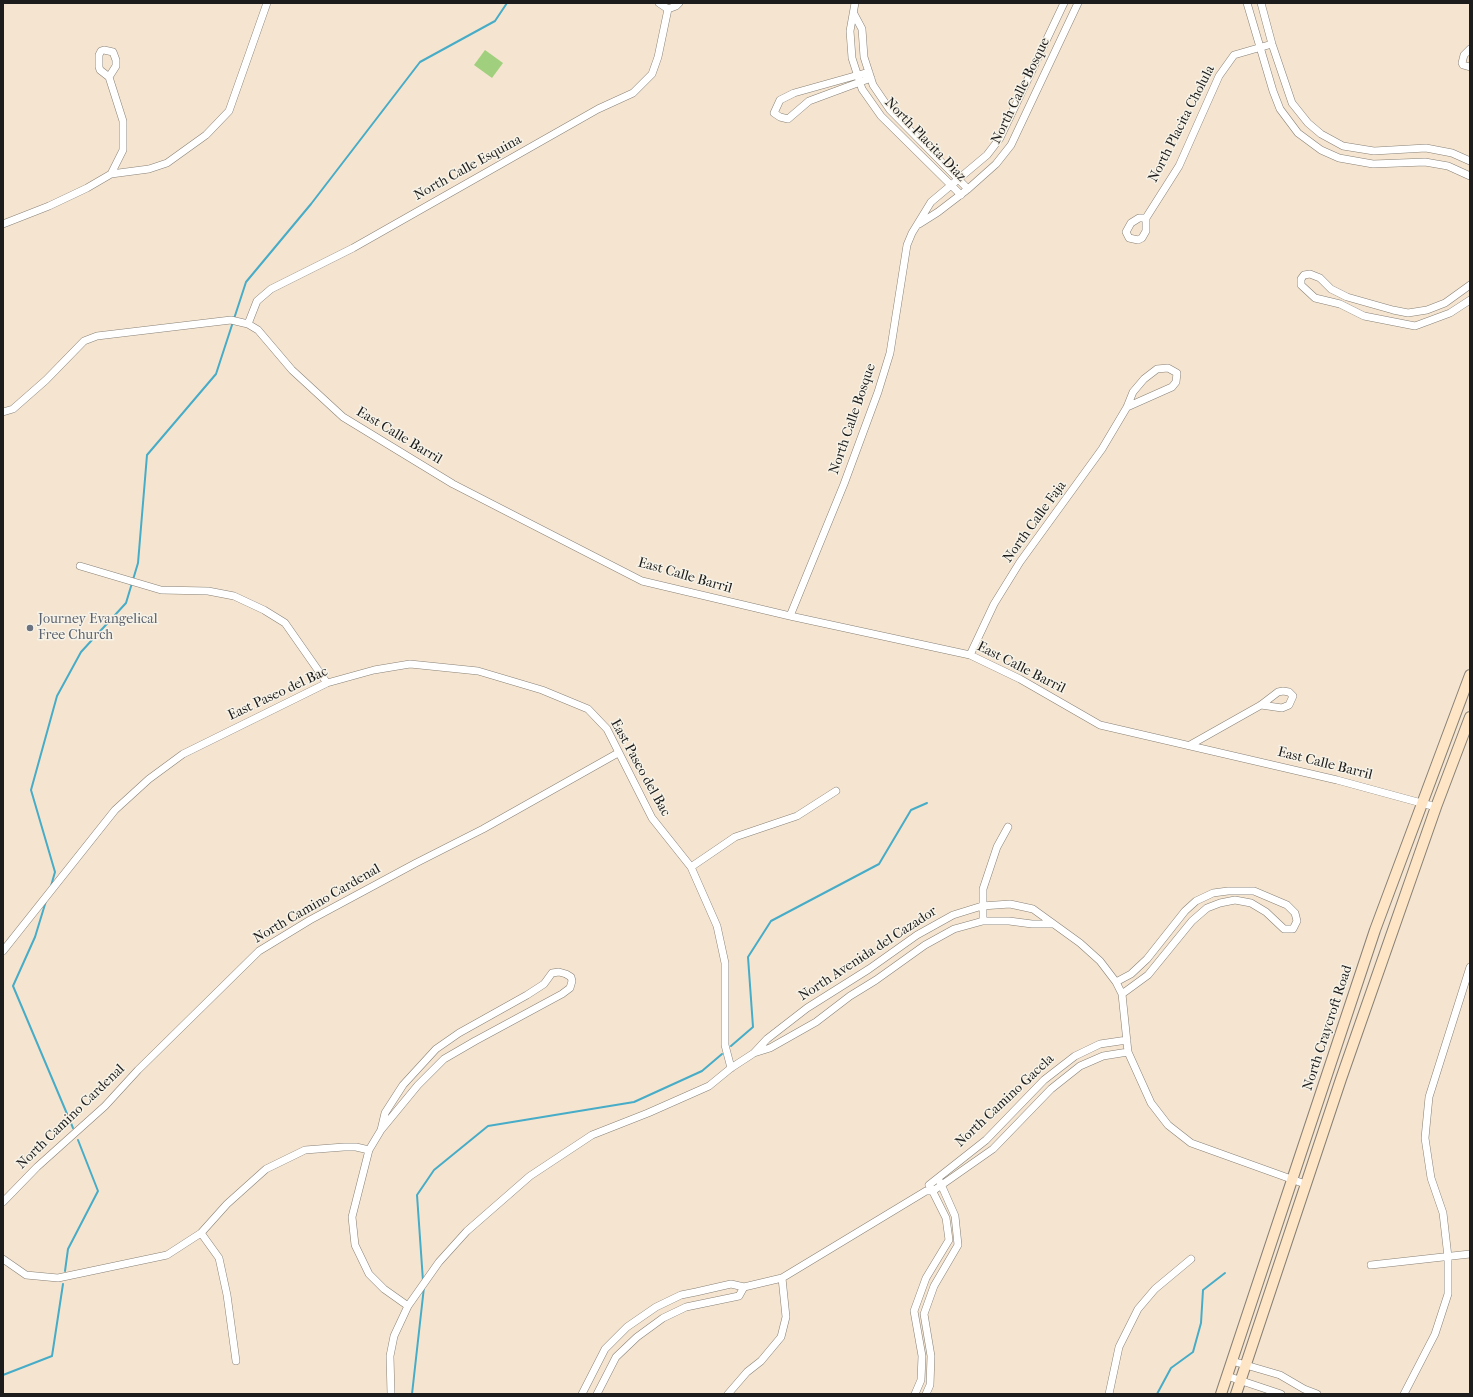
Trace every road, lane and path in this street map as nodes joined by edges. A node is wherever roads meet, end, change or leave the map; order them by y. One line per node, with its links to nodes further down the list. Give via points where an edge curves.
1 (267, 3): 23 (street, via 229,111 206,135 167,163 149,169)
2 (659, 3): 9 (street)
3 (679, 3): 9 (street)
4 (855, 3): 10 (street, North Placita Diaz)
5 (1064, 3): 25 (street, North Calle Bosque, via 1000,138 987,155)
6 (1078, 3): 27 (street, North Calle Bosque, via 1011,145 996,164)
7 (1247, 3): 12 (street)
8 (1261, 3): 11 (street)
9 (668, 9): 34 (street, North Calle Esquina, via 652,74 633,93 598,110 353,248 271,289 257,301)
10 (854, 14): 15 (street, North Placita Diaz, via 862,29 864,56); 17 (street, North Placita Diaz, via 850,31 852,58)
11 (1272, 44): 12 (street, North Placita Cholula); 18 (street, via 1292,102 1308,123)
12 (1259, 48): 19 (street, via 1280,109 1298,133); 29 (street, North Placita Cholula, via 1234,55 1219,76 1179,166)
13 (1470, 49): 14 (street, via 1462,59 1463,65)
14 (1470, 67)
15 (870, 75): 17 (street); 25 (street, North Placita Diaz, via 873,85 890,110)
16 (109, 77): 23 (street, via 122,121 123,150)
17 (859, 79): 17 (street, via 809,101 788,119 774,113 780,100 794,93); 26 (street, North Placita Diaz, via 862,89 881,116)
18 (1321, 134): 19 (street); 20 (street, via 1343,146 1374,151)
19 (1313, 144): 22 (street, via 1339,158 1366,163)
20 (1432, 150): 21 (street, via 1452,153); 22 (street)
21 (1470, 161)
22 (1430, 163): 24 (street, via 1448,166)
23 (111, 174): 30 (street, via 49,206)
24 (1470, 176)
25 (959, 178): 26 (street, North Calle Bosque); 27 (street, North Placita Diaz)
26 (950, 186): 28 (street, North Placita Diaz); 31 (street, North Calle Bosque, via 931,202)
27 (968, 189): 28 (street, North Calle Bosque)
28 (960, 195): 31 (street, North Calle Bosque)
29 (1146, 218)
30 (3, 224)
31 (917, 225): 38 (street, North Calle Bosque, via 907,245 894,331 878,392)
32 (1470, 285): 33 (street, via 1428,310 1408,313 1347,298 1331,289 1320,278 1310,274 1304,275 1301,279 1301,285 1316,298 1340,304 1364,316 1415,326 1450,313)
33 (1470, 300)
34 (248, 324): 36 (street, East Calle Barril, via 231,320 97,336 84,341 13,409); 38 (street, East Calle Barril, via 258,330 292,370 343,417 453,484 642,580)
35 (1127, 407): 35 (street, North Calle Faja, via 1172,387 1176,382 1177,372 1168,368 1157,369 1133,392); 39 (street, North Calle Faja, via 1102,449 1020,562 994,604)
36 (3, 412)
37 (80, 566): 41 (street, via 161,590 208,591 234,596 264,610 285,622)
38 (790, 616): 39 (street, East Calle Barril)
39 (970, 655): 44 (street, East Calle Barril, via 1020,679 1100,725)
40 (1470, 675): 47 (main road, North Craycroft Road)
41 (327, 683): 45 (street, East Paseo del Bac, via 374,670 410,664 478,671 542,690 588,709 607,729); 54 (street, East Paseo del Bac, via 183,754 149,779 115,810)
42 (1261, 705): 44 (street)
43 (1470, 717): 48 (main road, North Craycroft Road)
44 (1190, 745): 47 (street, East Calle Barril)
45 (618, 753): 50 (street, East Paseo del Bac, via 652,818); 70 (street, North Camino Cardenal, via 482,830 310,920 259,951 105,1106 37,1167)
46 (836, 791): 50 (street, via 797,816 735,837)
47 (1422, 802): 48 (street, East Calle Barril); 66 (main road, North Craycroft Road, via 1375,930)
48 (1436, 807): 68 (main road, North Craycroft Road)
49 (1008, 827): 51 (street, via 997,847 983,889)
50 (691, 867): 61 (street, East Paseo del Bac, via 717,926 725,963 725,1045)
51 (982, 906): 52 (street); 53 (street, North Avenida del Cazador, via 1010,904 1033,909); 60 (street, North Avenida del Cazador, via 953,915 917,935 807,1008 767,1038)
52 (983, 921): 53 (street, North Avenida del Cazador); 60 (street, North Avenida del Cazador, via 954,929 925,945 816,1022 770,1048)
53 (1052, 924): 56 (street, North Avenida del Cazador, via 1080,943 1100,961)
54 (3, 951)
55 (1470, 967): 73 (street, via 1429,1097 1425,1138 1431,1178 1443,1213)
56 (1116, 982): 57 (street, North Avenida del Cazador); 57 (street, via 1131,974 1146,959 1196,900 1213,893 1254,891 1287,905 1295,913 1297,921 1293,929 1284,929 1252,903 1235,900 1207,908 1192,921 1148,975)
57 (1122, 994): 58 (street, North Avenida del Cazador)
58 (1127, 1040): 59 (street, North Avenida del Cazador); 62 (street, North Camino Gacela, via 1100,1044 1075,1056 1044,1080)
59 (1128, 1052): 63 (street, North Camino Gacela, via 1103,1056 1080,1066 1051,1089); 66 (street, North Avenida del Cazador, via 1151,1103 1168,1125 1191,1143 1238,1162)
60 (754, 1053): 61 (street, North Avenida del Cazador)
61 (731, 1068): 79 (street, North Avenida del Cazador, via 709,1086 648,1114 592,1135 530,1176 467,1231 439,1262)
62 (1023, 1102): 63 (street); 67 (street, North Camino Gacela)
63 (1028, 1113): 67 (street, North Camino Gacela, via 993,1149)
64 (380, 1130): 64 (street, via 418,1085 444,1060 562,994 570,988 571,977 559,972 552,973 544,984 436,1049 403,1085 385,1113); 65 (street)
65 (369, 1150): 71 (street, via 344,1146 305,1150 266,1169 227,1204); 79 (street, via 352,1217 355,1245 369,1274 384,1289)
66 (1292, 1179): 68 (street, North Avenida del Cazador); 81 (main road, North Craycroft Road)
67 (940, 1182): 69 (street, North Camino Gacela); 90 (street, via 955,1216 958,1245 934,1286 924,1314 931,1356 930,1385)
68 (1305, 1184): 82 (main road, North Craycroft Road)
69 (929, 1189): 77 (street, North Camino Gacela); 89 (street, via 946,1218 950,1240 926,1278 914,1311 922,1356 921,1380)
70 (3, 1202)
71 (201, 1233): 74 (street, via 167,1254 58,1278 26,1275); 80 (street, via 219,1258)
72 (1470, 1254): 73 (street)
73 (1448, 1256): 76 (street); 96 (street, via 1448,1294 1435,1334)
74 (3, 1259)
75 (1191, 1259): 91 (street, via 1155,1289 1138,1309 1119,1347)
76 (1371, 1265)
77 (782, 1278): 78 (street, North Camino Gacela); 88 (street, via 786,1317 781,1337)
78 (744, 1287): 86 (street, North Camino Gacela, via 731,1284 681,1295 656,1307 627,1327 605,1349); 87 (street, North Camino Gacela, via 739,1296 686,1308 663,1318 616,1358)
79 (408, 1306): 85 (street, North Avenida del Cazador, via 394,1336 390,1356)
80 (236, 1361)
81 (1232, 1361): 82 (street); 83 (main road, North Craycroft Road)
82 (1246, 1365): 84 (main road, North Craycroft Road); 95 (street, via 1280,1375)
83 (1227, 1376): 84 (street); 92 (main road, North Craycroft Road)
84 (1241, 1380): 93 (main road, North Craycroft Road); 94 (street)
85 (391, 1394)
86 (582, 1394)
87 (597, 1394)
88 (728, 1394)
89 (915, 1394)
90 (926, 1394)
91 (1109, 1394)
92 (1221, 1394)
93 (1236, 1394)
94 (1281, 1394)
95 (1317, 1394)
96 (1404, 1394)

